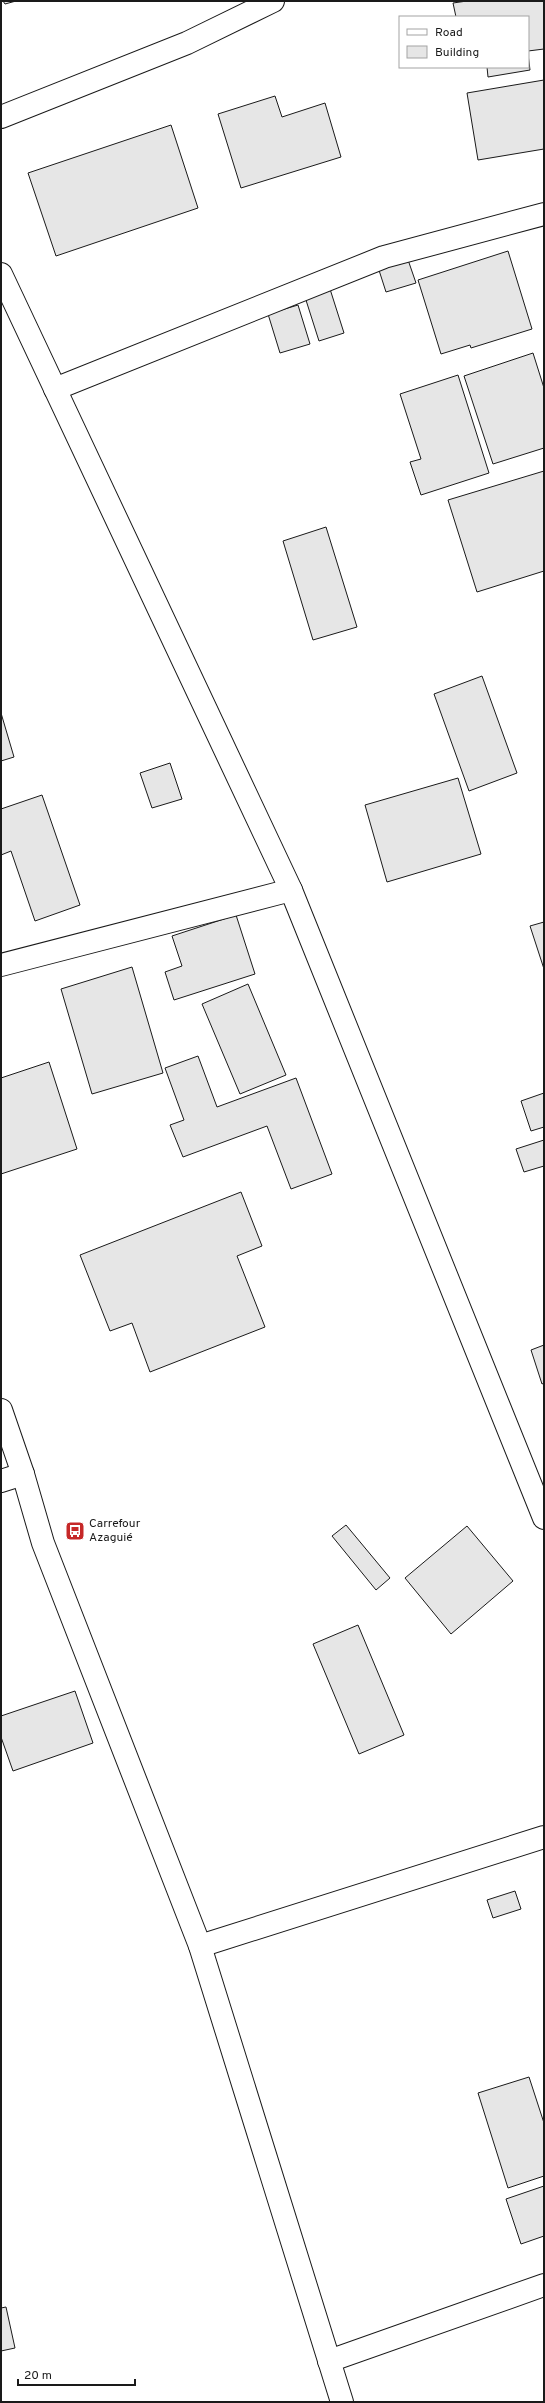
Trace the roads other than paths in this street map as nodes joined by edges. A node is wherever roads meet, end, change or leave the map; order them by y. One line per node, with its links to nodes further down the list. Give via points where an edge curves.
1 (272, 1): 2 (street, via 187,43)
2 (1, 117)
3 (544, 214): 5 (street, via 384,257)
4 (1, 274): 5 (street)
5 (55, 389): 6 (street)
6 (291, 890): 7 (street); 11 (street)
7 (1, 965)
8 (1, 1410): 9 (street)
9 (23, 1474): 10 (street); 13 (street, via 43,1543)
10 (1, 1481)
11 (544, 1518)
12 (544, 1837): 13 (street)
13 (200, 1946): 15 (street)
14 (544, 2285): 15 (street)
15 (329, 2362): 16 (street)
16 (342, 2402)

